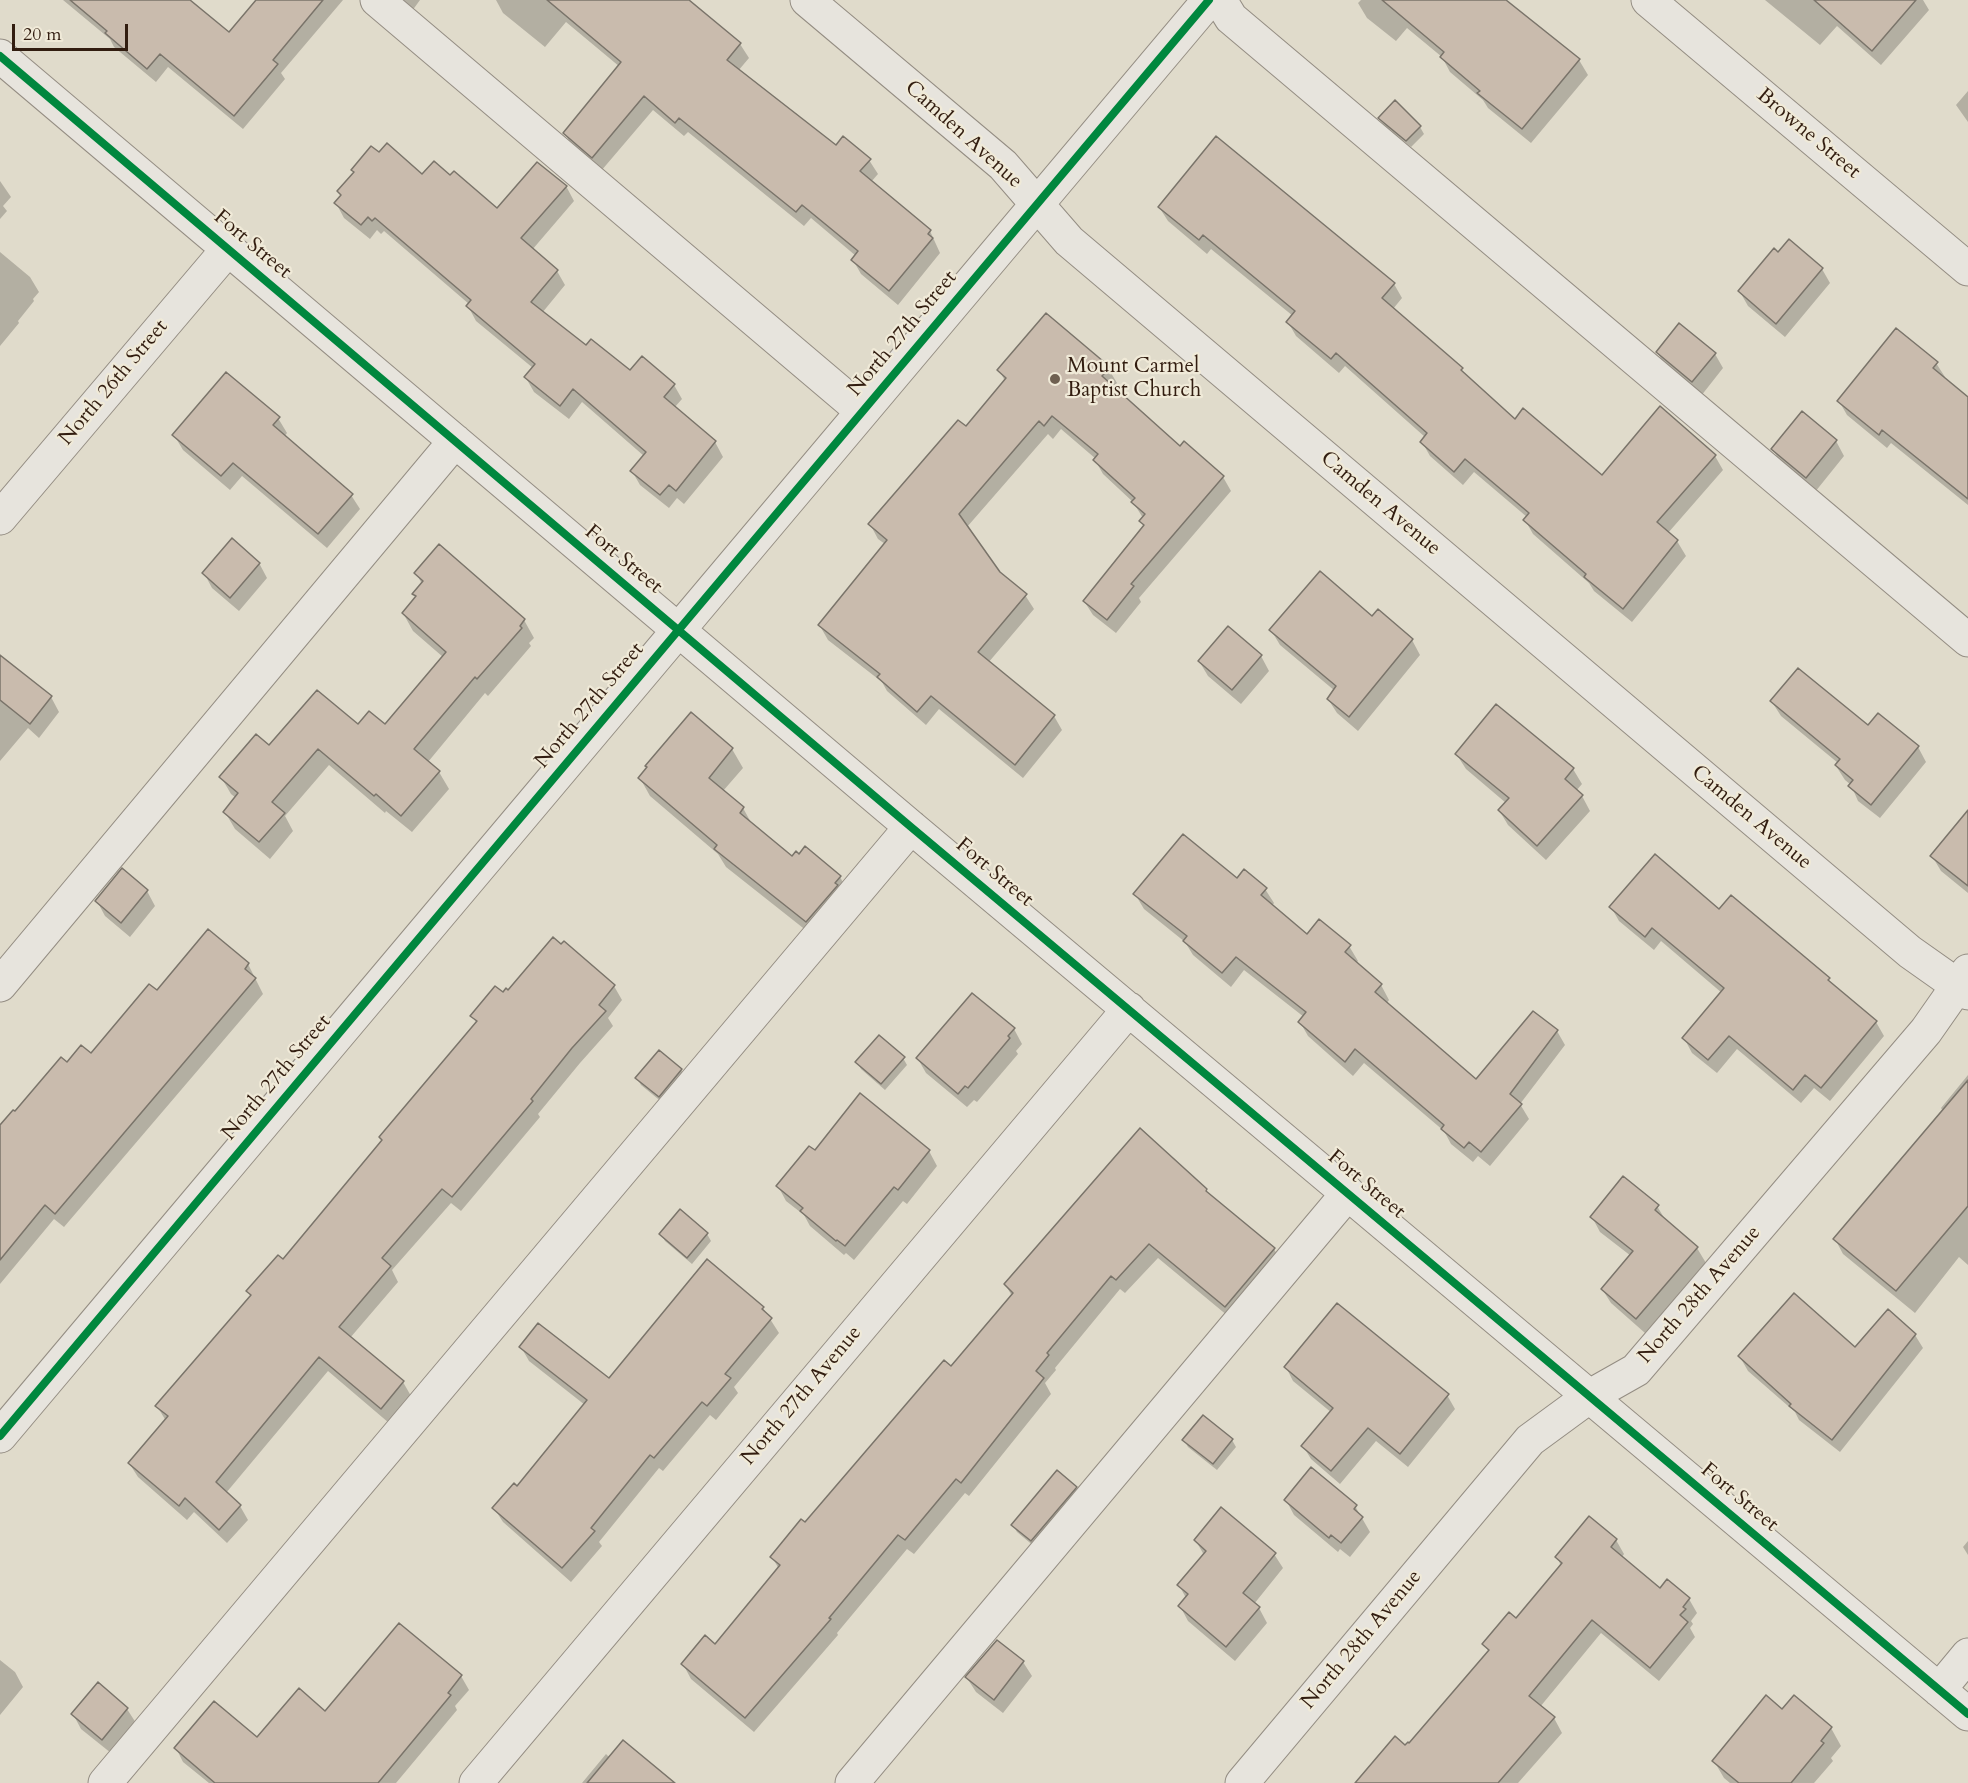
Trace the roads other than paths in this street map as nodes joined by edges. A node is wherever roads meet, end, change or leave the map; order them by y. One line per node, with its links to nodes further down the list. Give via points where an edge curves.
1 (377, 0): 10 (street)
2 (807, 0): 7 (street, Camden Avenue, via 1003,165)
3 (1209, 0): 7 (street, North 27th Street)
4 (1220, 0): 14 (street, via 1231,18)
5 (1648, 0): 9 (street, Browne Street)
6 (2, 62): 8 (street, Fort Street)
7 (1036, 204): 10 (street, North 27th Street); 16 (street, Camden Avenue, via 1069,241 1901,945)
8 (228, 249): 11 (street, Fort Street); 12 (street, North 26th Street)
9 (1968, 269)
10 (862, 411): 13 (street, North 27th Street)
11 (455, 441): 13 (street, Fort Street); 17 (street)
12 (0, 518)
13 (677, 630): 15 (street, Fort Street); 21 (street, North 27th Street)
14 (1968, 640)
15 (911, 827): 18 (street, Fort Street); 25 (street)
16 (1964, 983): 20 (street, North 28th Avenue, via 1636,1370)
17 (0, 985)
18 (1129, 1010): 19 (street, Fort Street); 26 (street, North 27th Avenue)
19 (1348, 1193): 20 (street, Fort Street); 27 (street)
20 (1590, 1396): 23 (street, Fort Street); 28 (street, North 28th Avenue, via 1530,1440)
21 (0, 1436)
22 (1968, 1655): 23 (street)
23 (1939, 1690): 24 (street, Fort Street)
24 (1968, 1714)
25 (105, 1783)
26 (476, 1783)
27 (852, 1783)
28 (1242, 1783)

